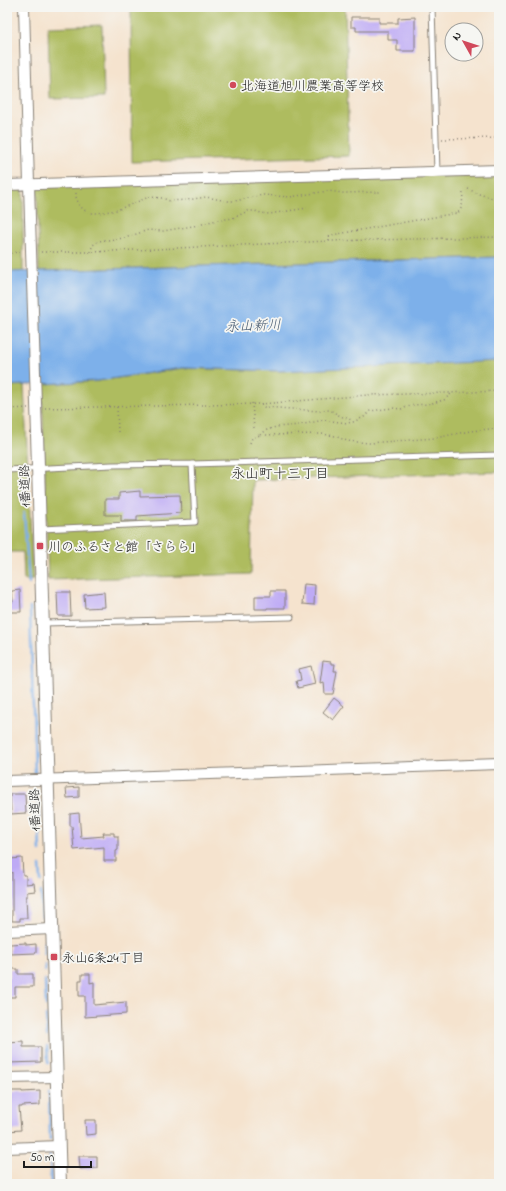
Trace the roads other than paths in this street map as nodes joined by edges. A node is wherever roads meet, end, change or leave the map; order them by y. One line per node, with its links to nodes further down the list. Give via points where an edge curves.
1 (24, 7): 5 (street)
2 (432, 7): 4 (lane)
3 (499, 170): 4 (street)
4 (437, 172): 5 (street)
5 (29, 184): 6 (street); 7 (street, bridge)
6 (7, 185)
7 (37, 434): 10 (street, 1番道路)
8 (499, 455): 9 (lane)
9 (192, 464): 10 (lane, via 112,464); 12 (lane, via 195,522)
10 (38, 468): 11 (lane); 12 (street, 1番道路)
11 (7, 470)
12 (40, 529): 14 (street, 1番道路)
13 (291, 617): 14 (lane)
14 (42, 623): 16 (street, 1番道路)
15 (499, 764): 16 (street)
16 (47, 780): 17 (street); 18 (street, 1番道路)
17 (7, 781)
18 (52, 929): 19 (street); 20 (street, 1番道路)
19 (7, 931)
20 (57, 1077): 21 (street); 22 (street, 1番道路)
21 (7, 1078)
22 (59, 1146): 23 (street); 24 (street, 1番道路)
23 (7, 1148)
24 (60, 1184)

